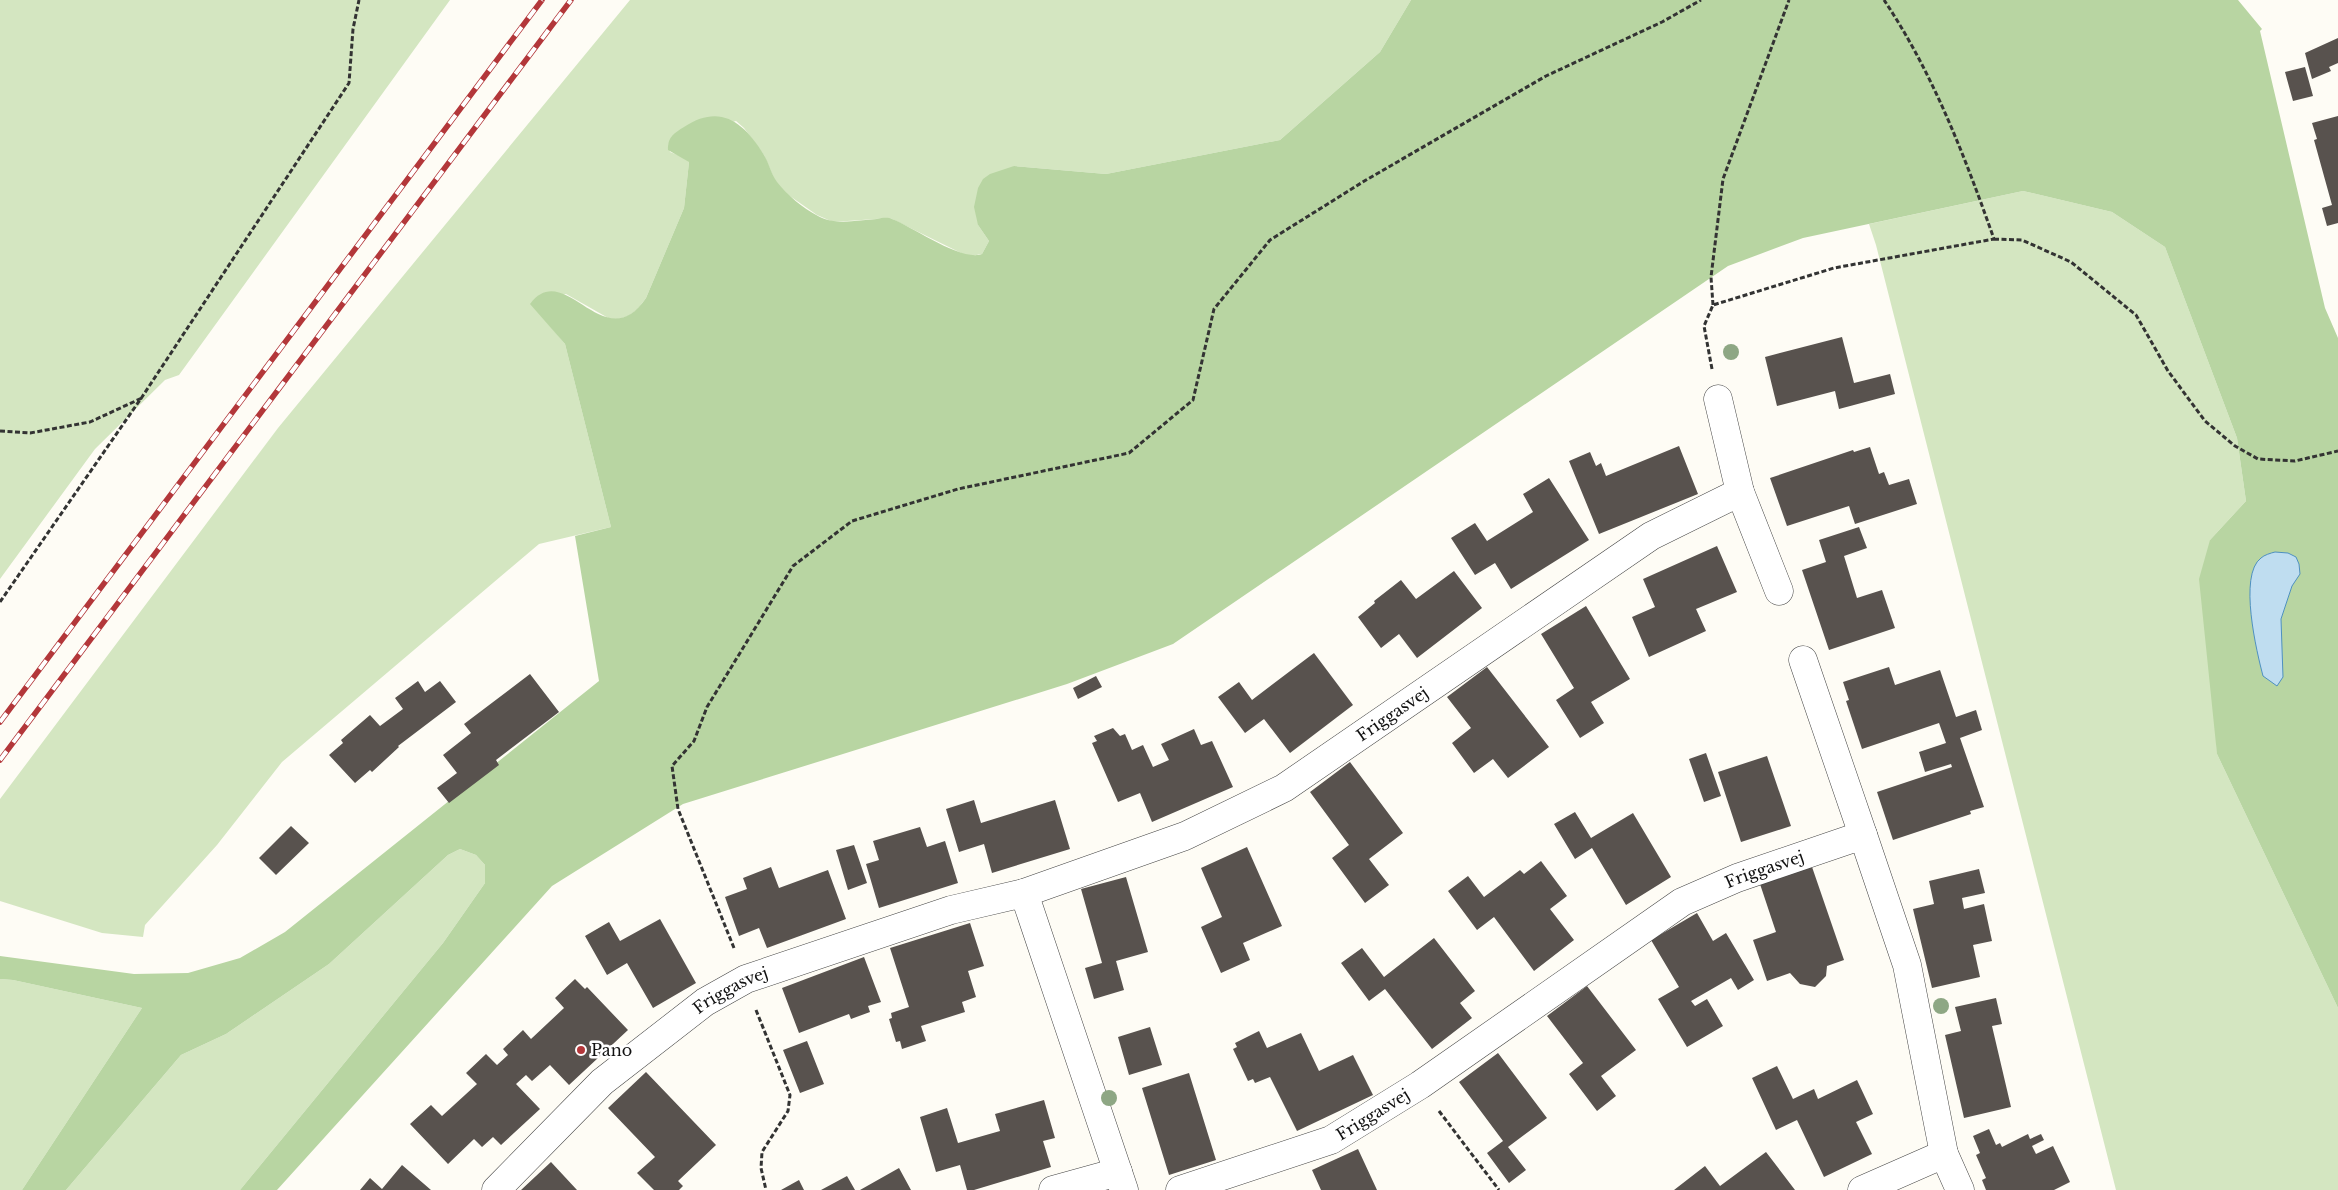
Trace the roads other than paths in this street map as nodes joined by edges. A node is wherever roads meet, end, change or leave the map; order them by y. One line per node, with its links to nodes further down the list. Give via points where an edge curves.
1 (1718, 399): 2 (street)
2 (1740, 492): 3 (street); 6 (street, Friggasvej, via 1652,536 1284,788 1185,836)
3 (1779, 591)
4 (1803, 660): 5 (street)
5 (1863, 835): 7 (street, via 1907,965); 11 (street, Friggasvej, via 1738,878 1682,902 1420,1085 1330,1140)
6 (1024, 893): 8 (street); 9 (street, Friggasvej, via 951,910 746,979 705,1002 602,1082)
7 (1944, 1154): 12 (street); 13 (street)
8 (1121, 1181): 10 (street)
9 (496, 1190)
10 (1054, 1190)
11 (1180, 1190)
12 (1862, 1190)
13 (1960, 1190)

